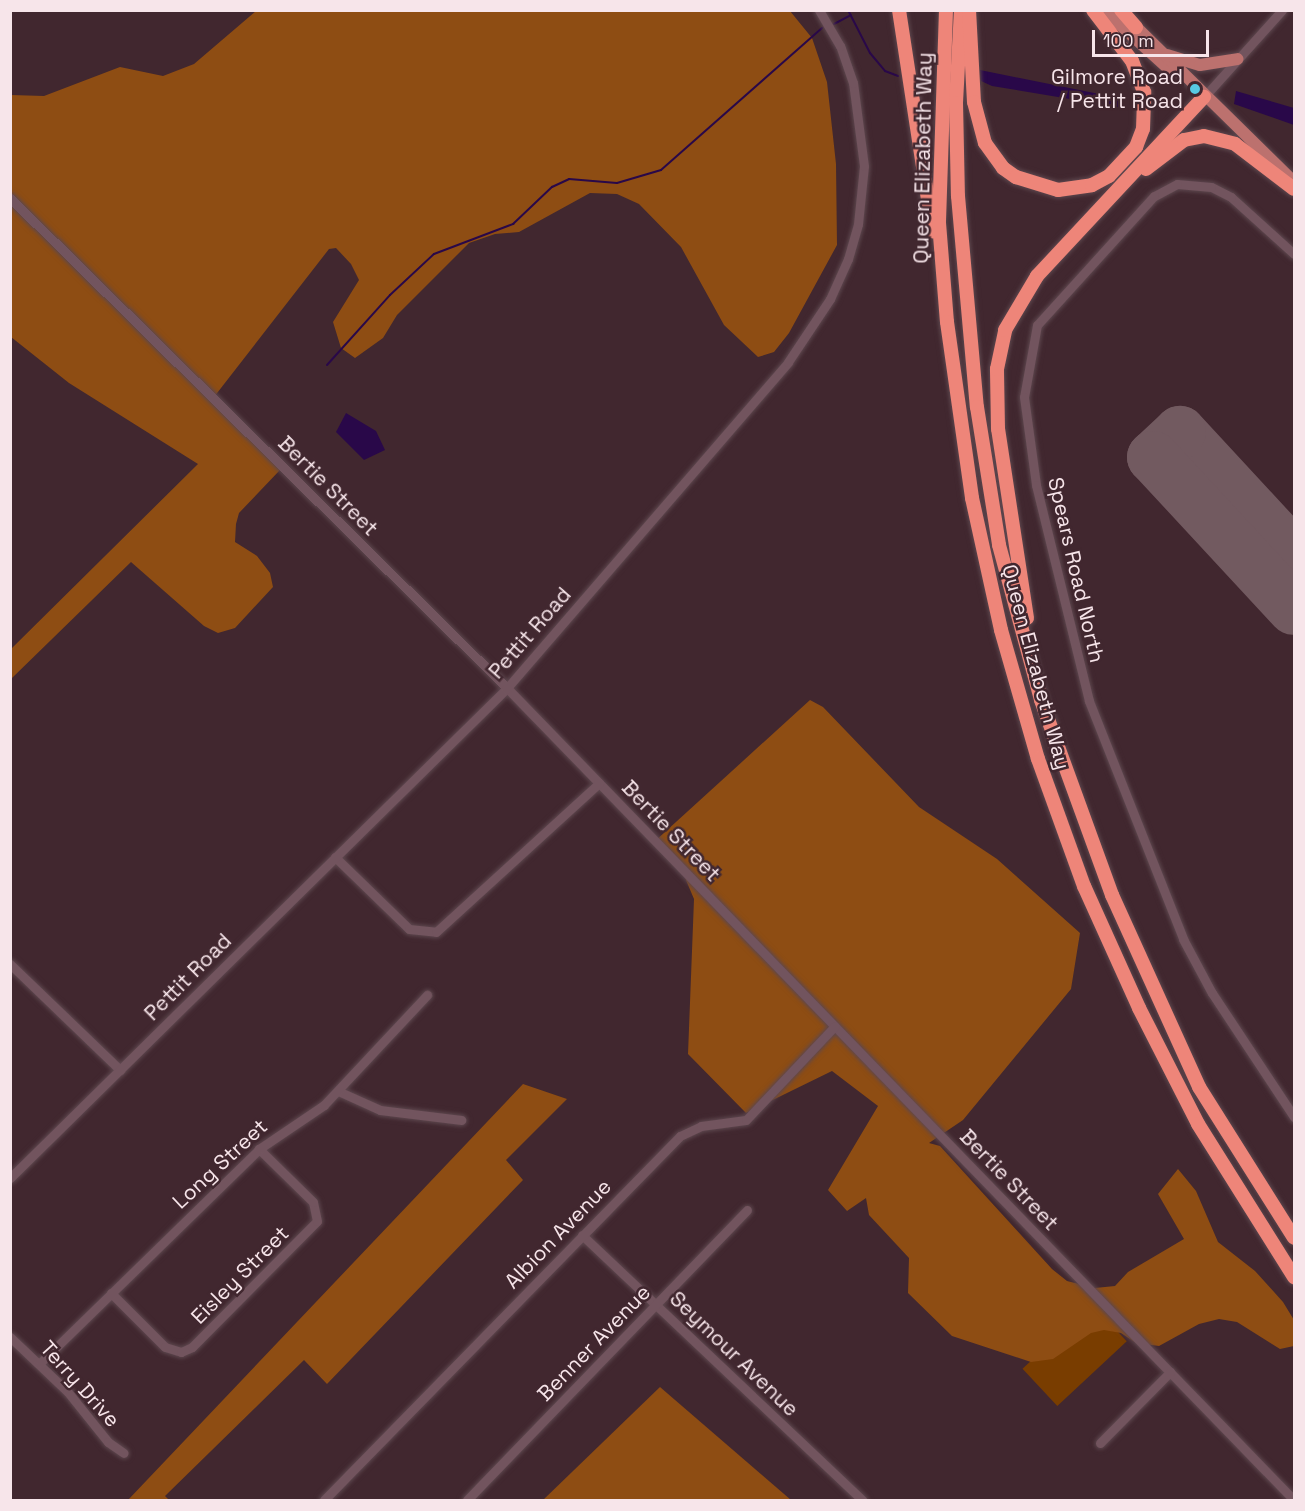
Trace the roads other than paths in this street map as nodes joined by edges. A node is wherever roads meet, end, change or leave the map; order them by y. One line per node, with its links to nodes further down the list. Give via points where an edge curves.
1 (819, 10): 20 (street, Pettit Road, via 840,46 854,83 864,166 858,224 830,299 788,362)
2 (899, 10): 19 (highway)
3 (946, 10): 19 (highway, Queen Elizabeth Way, via 939,223)
4 (961, 10): 21 (highway, Queen Elizabeth Way, via 956,103 958,196 976,396 999,545)
5 (969, 10): 6 (highway, via 974,102 985,143 1009,172 1029,184 1058,190 1092,185 1109,176 1136,147 1143,129 1144,92 1132,61)
6 (1093, 10)
7 (1104, 10): 13 (main road)
8 (1119, 10): 10 (highway)
9 (1282, 10): 12 (street)
10 (1136, 27): 11 (main road)
11 (1159, 50): 12 (main road, via 1200,65); 13 (main road)
12 (1238, 59): 13 (street)
13 (1204, 97): 14 (main road); 16 (highway)
14 (1294, 183)
15 (1294, 189): 16 (highway, via 1235,144 1203,136 1184,140)
16 (1113, 194): 21 (highway, via 1022,297 1005,330 997,369 1002,472)
17 (10, 198): 20 (street, Bertie Street)
18 (1294, 254): 29 (street, Spears Road North, via 1231,197 1211,187 1178,184 1155,196 1037,325 1024,397 1036,485 1089,702 1183,939 1212,993)
19 (946, 322): 36 (highway, Queen Elizabeth Way, via 972,498 1001,630 1046,780 1084,886 1139,1008 1198,1124)
20 (507, 688): 22 (street, Bertie Street); 23 (street, Pettit Road)
21 (1041, 700): 35 (highway, Queen Elizabeth Way, via 1112,895 1199,1087)
22 (599, 783): 23 (street, via 436,932 409,929); 26 (street, Bertie Street)
23 (335, 857): 27 (street, Pettit Road)
24 (10, 964): 27 (street)
25 (427, 995): 28 (street, Long Street)
26 (835, 1026): 34 (street, Albion Avenue, via 746,1120 701,1126 680,1136); 41 (street, Bertie Street)
27 (120, 1070): 32 (street, Pettit Road)
28 (338, 1091): 30 (street, via 380,1110); 31 (street, Long Street)
29 (1294, 1117)
30 (461, 1120)
31 (259, 1149): 37 (street, Long Street); 37 (street, Eisley Street, via 313,1202 317,1221 192,1347 181,1352 165,1347)
32 (10, 1178)
33 (747, 1210): 38 (street, Benner Avenue)
34 (582, 1234): 38 (street, Seymour Avenue); 44 (street, Albion Avenue)
35 (1294, 1238)
36 (1294, 1277)
37 (111, 1293): 40 (street, Long Street)
38 (656, 1305): 45 (street, Benner Avenue); 46 (street, Seymour Avenue)
39 (10, 1337): 40 (street, Terry Drive)
40 (40, 1364): 43 (street, Terry Drive, via 90,1416 108,1442)
41 (1170, 1372): 42 (street); 47 (street, Bertie Street)
42 (1100, 1443)
43 (124, 1453)
44 (324, 1500)
45 (467, 1500)
46 (862, 1500)
47 (1294, 1500)

